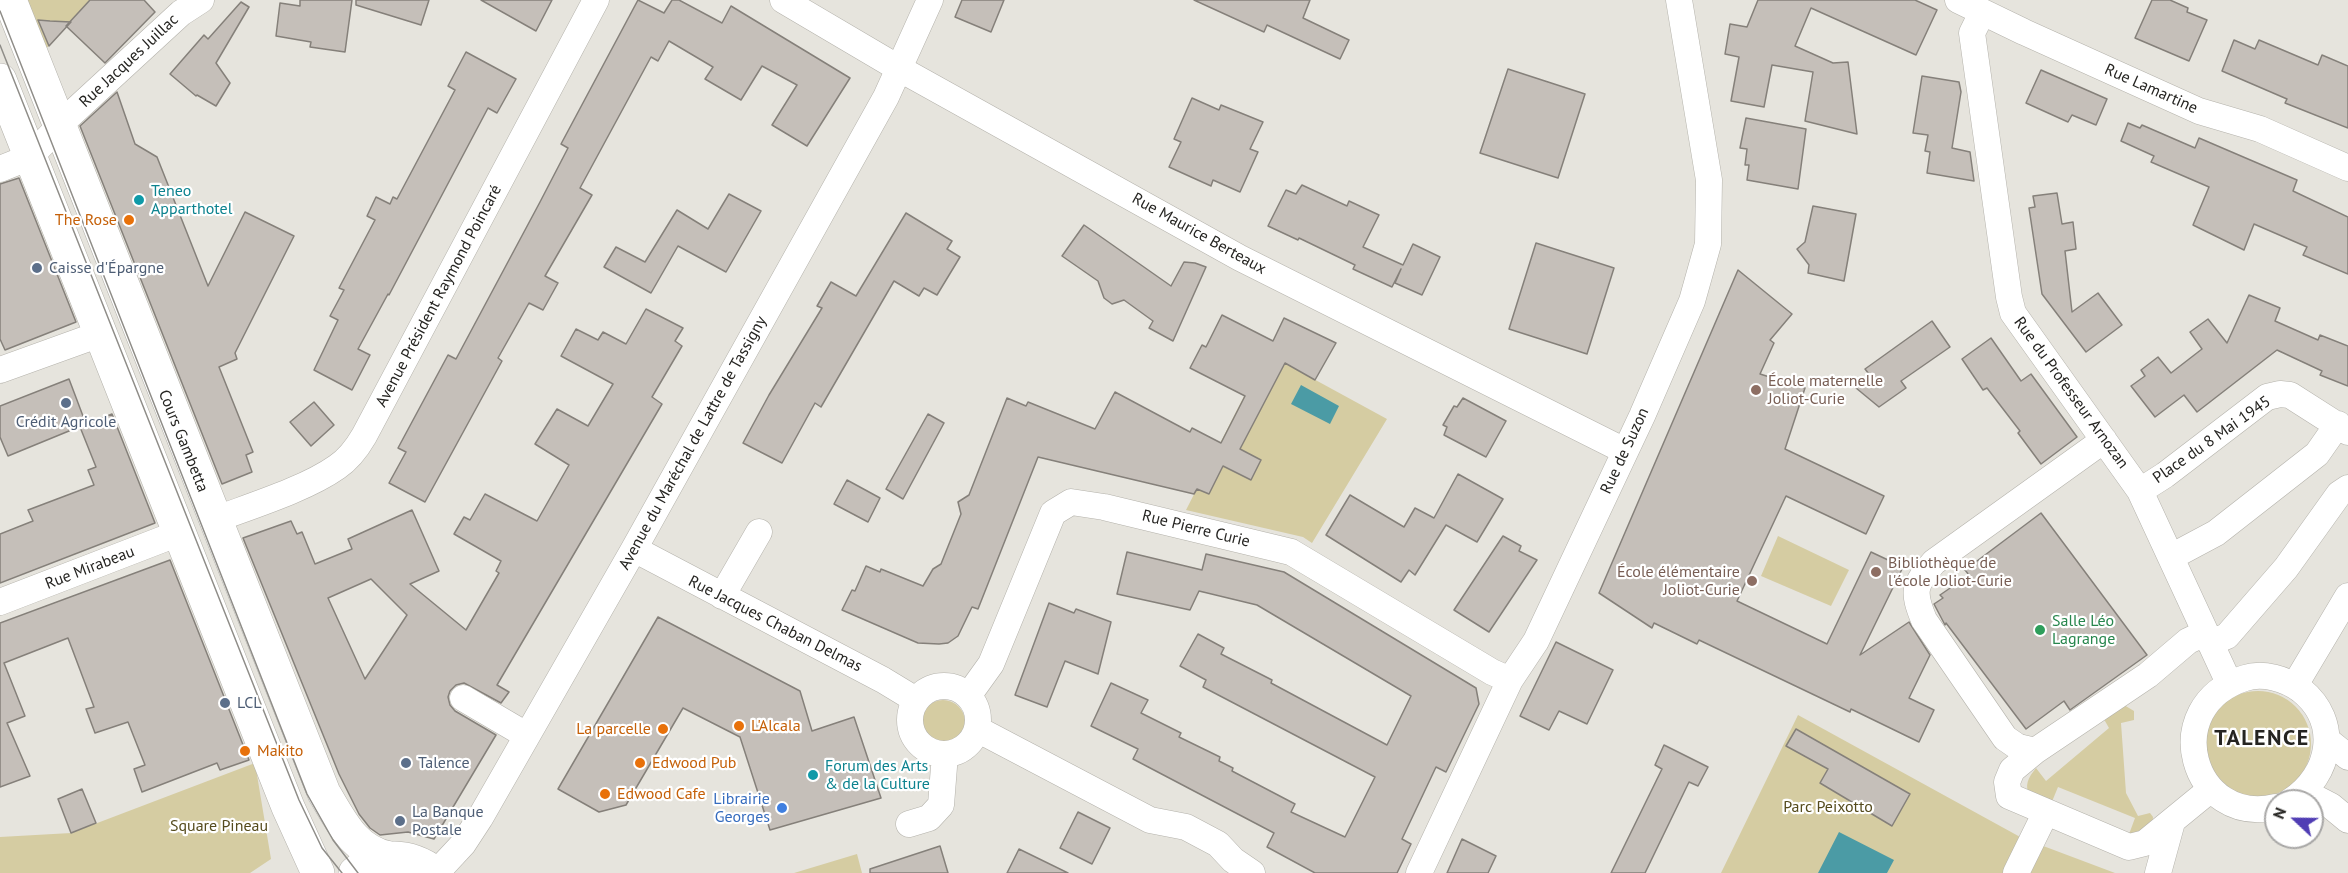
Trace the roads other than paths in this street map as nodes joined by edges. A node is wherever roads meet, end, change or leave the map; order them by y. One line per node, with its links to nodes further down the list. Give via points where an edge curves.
1 (10, 0): 11 (main road, Cours Gambetta)
2 (201, 0): 11 (street, Rue Jacques Juillac, via 181,13)
3 (596, 0): 22 (street, Avenue Président Raymond Poincaré, via 354,452 320,478)
4 (783, 0): 9 (street, Rue Maurice Berteaux)
5 (930, 0): 9 (street, Avenue du Maréchal de Lattre de Tassigny)
6 (1679, 0): 19 (street, Rue de Suzon, via 1708,180 1708,244 1692,301)
7 (1958, 0): 8 (street, Rue Lamartine)
8 (1982, 13): 13 (street, Rue Lamartine, via 2199,111 2260,129); 18 (street, Rue du Professeur Arnozan, via 1972,33 2013,314)
9 (900, 69): 19 (street, Rue Maurice Berteaux, via 1240,258); 25 (street, Avenue du Maréchal de Lattre de Tassigny)
10 (0, 80): 12 (main road)
11 (59, 126): 12 (street, Rue Jacques Juillac); 22 (main road, Cours Gambetta)
12 (30, 157): 14 (street); 15 (main road)
13 (2348, 168)
14 (0, 169)
15 (100, 334): 16 (street); 24 (main road)
16 (0, 370)
17 (2343, 428): 21 (street, Place du 8 Mai 1945, via 2290,395 2280,394 2268,398); 26 (street, via 2317,454 2216,533)
18 (2104, 440): 21 (street, Rue du Professeur Arnozan); 40 (street, via 1934,562 1920,579 1915,599 1924,620 2005,738)
19 (1625, 451): 31 (street, Rue de Suzon, via 1536,641)
20 (2348, 488): 30 (street, via 2339,494 2286,568 2227,636)
21 (2140, 491): 26 (street, Rue du Professeur Arnozan)
22 (214, 520): 51 (main road, Cours Gambetta, via 324,793 346,831 363,848)
23 (759, 532): 27 (street)
24 (179, 533): 29 (street, Rue Mirabeau); 52 (main road)
25 (634, 549): 27 (street, Rue Jacques Chaban Delmas); 38 (street, Avenue du Maréchal de Lattre de Tassigny)
26 (2171, 557): 30 (street, Rue du Professeur Arnozan)
27 (722, 596): 36 (street, Rue Jacques Chaban Delmas)
28 (2348, 596): 33 (street)
29 (0, 602)
30 (2208, 638): 32 (street, Rue du Professeur Arnozan); 40 (street, via 2188,641 2148,675)
31 (1510, 680): 34 (street, Rue Pierre Curie, via 1291,552 1071,502 1050,518 991,664); 56 (street, Rue de Suzon)
32 (2229, 683): 33 (street, via 2251,676 2274,677); 43 (street, via 2212,695 2200,712 2194,732 2194,752)
33 (2295, 685): 39 (street, via 2318,709)
34 (968, 696): 36 (street, via 947,686 936,687); 37 (street, via 975,705)
35 (463, 698): 38 (street)
36 (916, 700): 41 (street, via 909,720 916,741 934,753)
37 (977, 729): 41 (street, via 965,747); 55 (street, via 1150,820 1186,827 1218,844)
38 (526, 735): 54 (street, Avenue du Maréchal de Lattre de Tassigny, via 464,844)
39 (2327, 740): 42 (street); 44 (street, via 2325,759 2317,777)
40 (2035, 752): 47 (street, via 2012,770 2007,782 2009,796)
41 (945, 754): 50 (street, via 941,805 929,818)
42 (2348, 757)
43 (2211, 789): 46 (street, via 2242,807); 49 (street)
44 (2306, 789)
45 (2324, 804): 48 (street)
46 (2264, 810)
47 (2046, 812): 49 (street, via 2128,847 2145,843); 57 (street)
48 (2348, 820)
49 (2172, 822): 58 (street)
50 (909, 824)
51 (389, 858): 53 (main road); 54 (main road, Cours Gambetta, via 414,861)
52 (318, 873)
53 (355, 873)
54 (435, 873)
55 (1252, 873)
56 (1419, 873)
57 (2016, 873)
58 (2158, 873)

